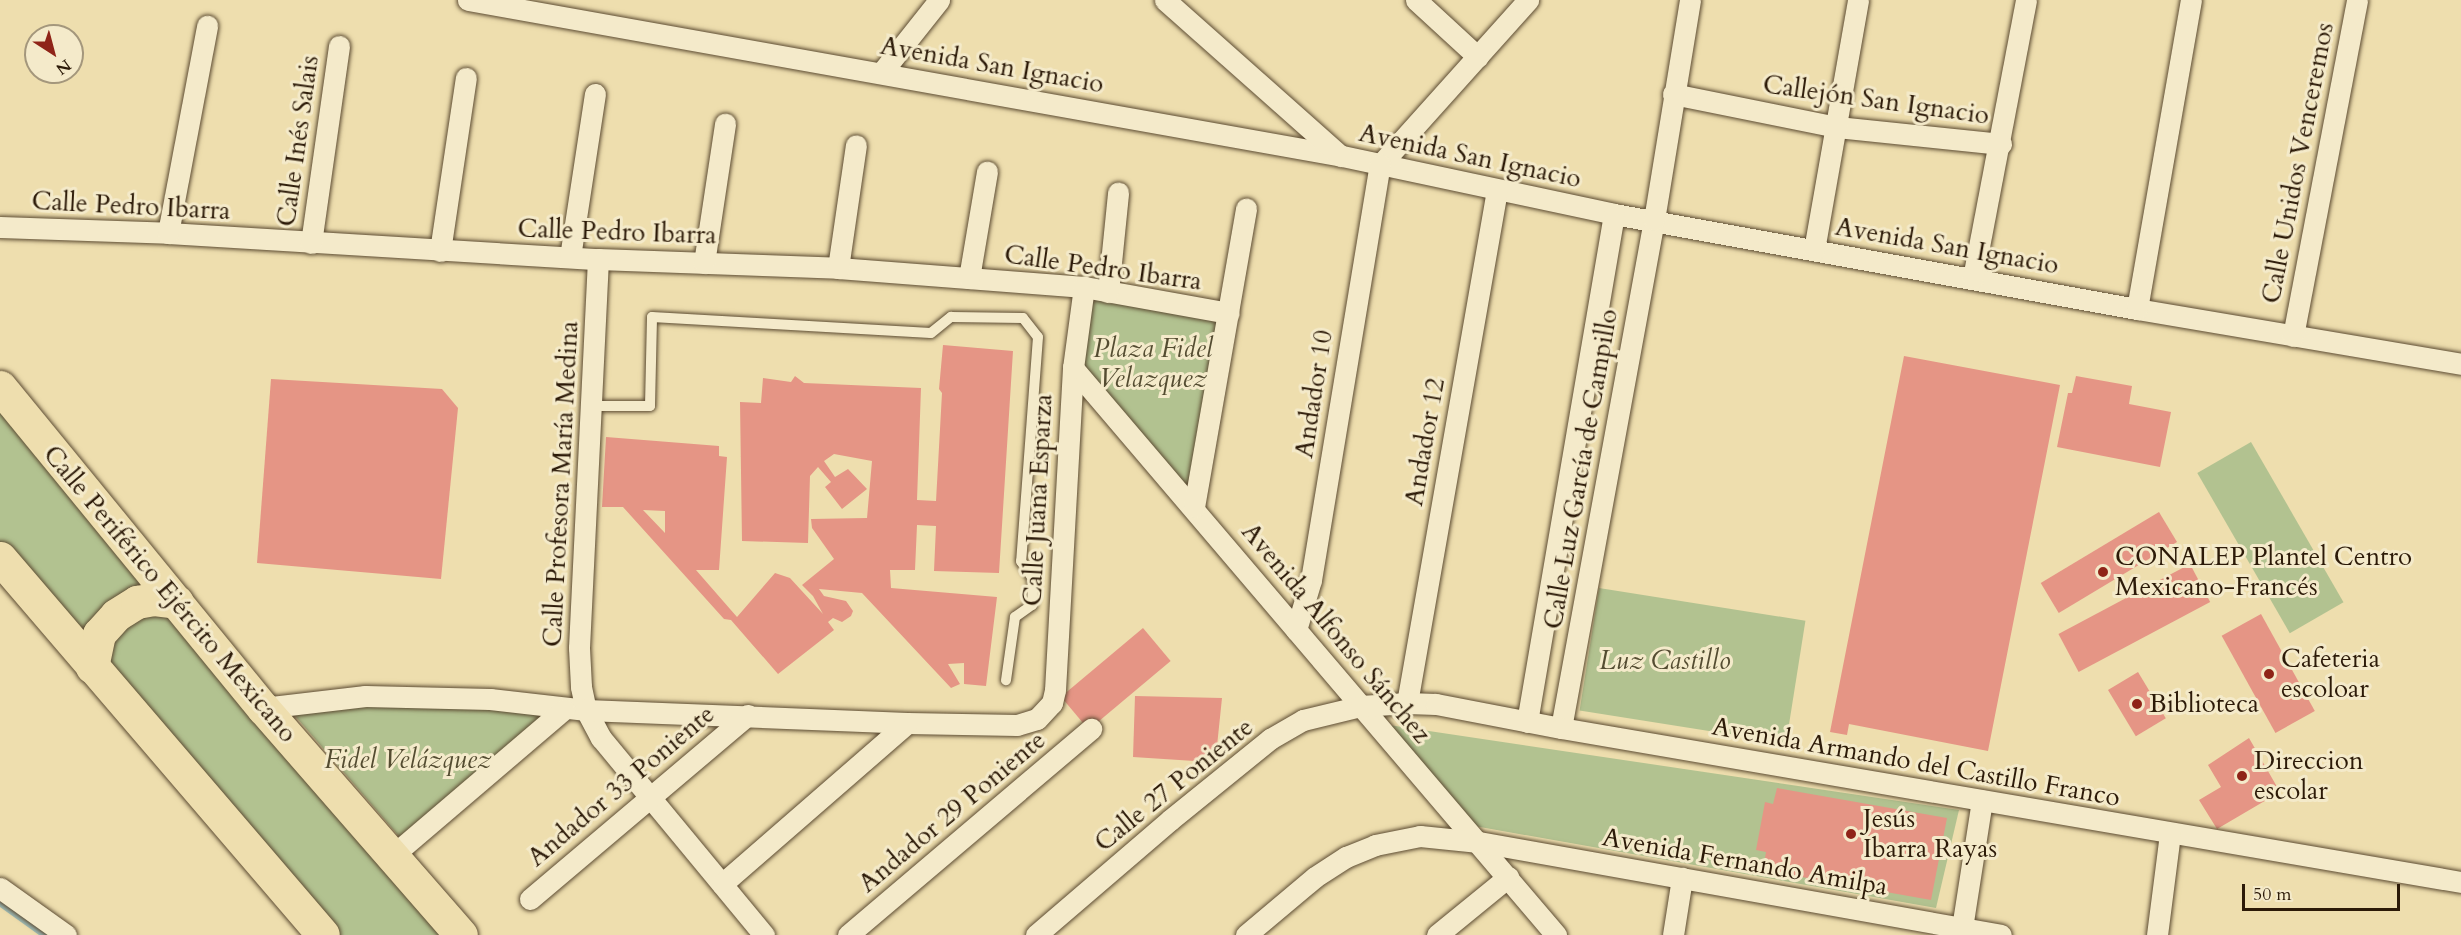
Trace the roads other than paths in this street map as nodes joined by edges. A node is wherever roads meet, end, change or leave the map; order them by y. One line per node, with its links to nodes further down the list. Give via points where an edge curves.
1 (468, 0): 14 (street, Avenida San Ignacio)
2 (1166, 0): 22 (street)
3 (1416, 0): 13 (street)
4 (1528, 0): 13 (street)
5 (1690, 0): 17 (street, Calle Luz García de Campillo)
6 (1858, 0): 19 (street)
7 (2026, 0): 20 (street)
8 (2191, 0): 43 (street)
9 (2357, 0): 45 (street, Calle Unidos Venceremos)
10 (931, 3): 14 (street)
11 (207, 26): 31 (street)
12 (339, 46): 32 (street, Calle Inés Salais)
13 (1478, 57): 23 (street)
14 (882, 72): 22 (street, Avenida San Ignacio)
15 (466, 78): 34 (street)
16 (595, 94): 35 (street)
17 (1672, 94): 19 (street, Callejón San Ignacio); 29 (street, Calle Luz García de Campillo)
18 (725, 124): 37 (street)
19 (1837, 127): 20 (street, Callejón San Ignacio); 33 (street)
20 (2001, 144): 40 (street)
21 (856, 145): 38 (street)
22 (1342, 156): 23 (street, Avenida San Ignacio)
23 (1380, 165): 25 (street, Avenida San Ignacio); 53 (street, Andador 10, via 1311,580)
24 (987, 172): 39 (street)
25 (1497, 190): 28 (street, Avenida San Ignacio); 56 (street, Andador 12)
26 (1118, 193): 42 (street)
27 (1246, 209): 44 (street)
28 (1614, 214): 29 (street, Avenida San Ignacio); 62 (street, Calle Luz García de Campillo)
29 (1654, 220): 33 (street, Avenida San Ignacio); 64 (street, Calle Luz García de Campillo)
30 (0, 227): 31 (street, Calle Pedro Ibarra)
31 (168, 233): 32 (street, Calle Pedro Ibarra)
32 (310, 243): 34 (street, Calle Pedro Ibarra)
33 (1814, 250): 40 (street, Avenida San Ignacio)
34 (440, 251): 35 (street, Calle Pedro Ibarra)
35 (570, 257): 36 (street, Calle Pedro Ibarra)
36 (598, 259): 37 (street, Calle Pedro Ibarra); 49 (street, Calle Profesora María Medina)
37 (704, 263): 38 (street, Calle Pedro Ibarra)
38 (838, 268): 39 (street, Calle Pedro Ibarra)
39 (969, 278): 41 (street, Calle Pedro Ibarra)
40 (1973, 278): 43 (street, Avenida San Ignacio)
41 (1084, 287): 42 (street, Calle Pedro Ibarra); 47 (street, Calle Juana Esparza)
42 (1108, 292): 44 (street, Calle Pedro Ibarra)
43 (2137, 309): 45 (street, Avenida San Ignacio)
44 (1229, 313): 50 (street)
45 (2293, 336): 46 (street, Avenida San Ignacio)
46 (2461, 364)
47 (1073, 368): 50 (street, Avenida Alfonso Sánchez); 63 (street, Calle Juana Esparza, via 1052,703 1044,714 1017,725)
48 (0, 387): 52 (highway, Calle Periférico Ejército Mexicano)
49 (591, 406): 55 (lane, via 650,406 652,317 931,333 951,317 1023,318 1038,337 1021,561 1033,579 1032,605 1015,616); 60 (street, Calle Profesora María Medina, via 579,648)
50 (1194, 507): 53 (street, Avenida Alfonso Sánchez)
51 (0, 558): 54 (highway)
52 (177, 602): 54 (highway, via 137,602 116,615 99,634); 58 (highway, Calle Periférico Ejército Mexicano)
53 (1296, 630): 57 (street, Avenida Alfonso Sánchez)
54 (92, 667): 79 (highway)
55 (1006, 680)
56 (1407, 703): 57 (street, Avenida Armando del Castillo Franco); 62 (street, Avenida Armando del Castillo Franco, via 1436,704)
57 (1361, 706): 69 (street, Avenida Alfonso Sánchez); 83 (street, Calle 27 Poniente, via 1303,720 1270,739)
58 (262, 708): 59 (street, via 365,696 490,699); 70 (highway, Calle Periférico Ejército Mexicano)
59 (564, 709): 60 (street); 70 (street)
60 (586, 710): 61 (street); 66 (street, Calle Profesora María Medina, via 601,738)
61 (748, 715): 63 (street); 66 (street, Andador 33 Poniente)
62 (1527, 722): 64 (street, Avenida Armando del Castillo Franco)
63 (907, 723): 74 (street)
64 (1561, 728): 67 (street, Avenida Armando del Castillo Franco)
65 (1091, 729): 82 (street, Andador 29 Poniente)
66 (651, 796): 74 (street, Calle Profesora María Medina); 76 (street, Andador 33 Poniente)
67 (1982, 801): 68 (street, Avenida Armando del Castillo Franco); 77 (street)
68 (2170, 834): 73 (street, Avenida Armando del Castillo Franco); 89 (street)
69 (1479, 842): 71 (street, Avenida Alfonso Sánchez); 72 (street, Avenida Fernando Amilpa); 84 (street, Avenida Fernando Amilpa, via 1420,836 1375,845 1346,857 1315,877)
70 (392, 856): 80 (highway, Calle Periférico Ejército Mexicano)
71 (1508, 877): 85 (street); 86 (street, Avenida Alfonso Sánchez)
72 (1682, 878): 77 (street, Avenida Fernando Amilpa); 87 (street)
73 (2461, 882)
74 (722, 884): 81 (street, Calle Profesora María Medina)
75 (0, 888): 78 (street)
76 (530, 899)
77 (1962, 928): 88 (street, Avenida Fernando Amilpa)
78 (66, 935)
79 (323, 935)
80 (461, 935)
81 (764, 935)
82 (848, 935)
83 (1036, 935)
84 (1246, 935)
85 (1437, 935)
86 (1556, 935)
87 (1672, 935)
88 (2001, 935)
89 (2157, 935)

